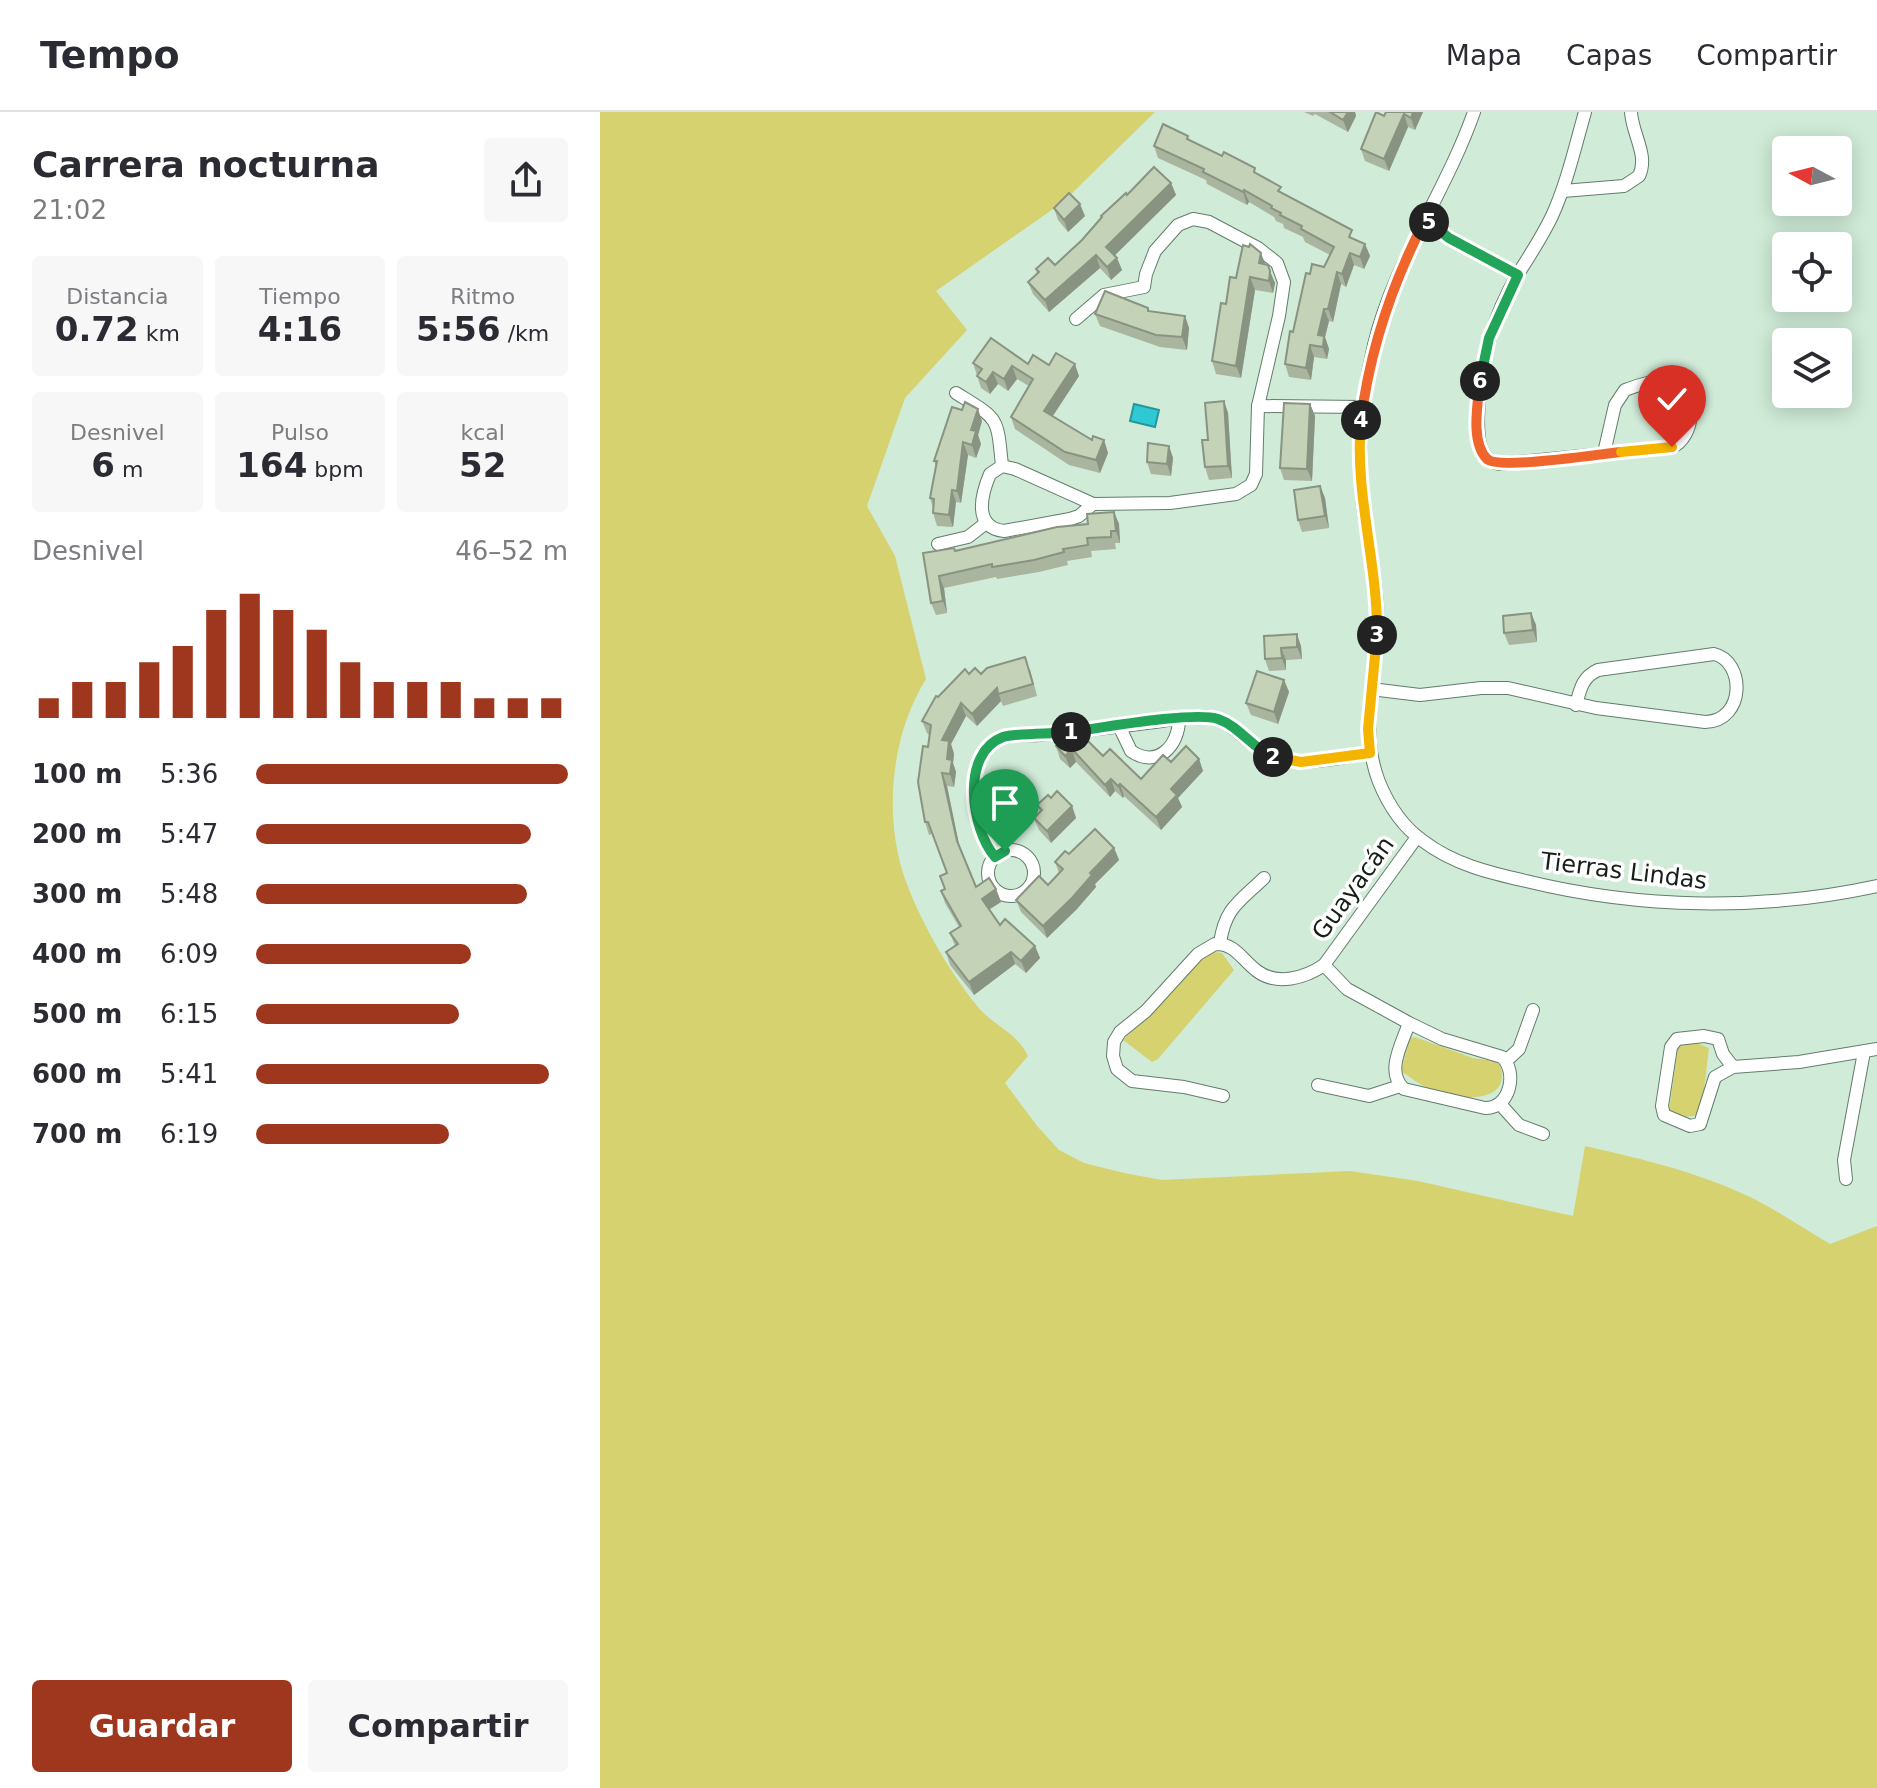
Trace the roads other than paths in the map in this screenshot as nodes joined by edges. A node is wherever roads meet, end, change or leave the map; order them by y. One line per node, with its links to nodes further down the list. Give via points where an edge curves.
1 (1474, 112): 5 (street, Tierras Lindas)
2 (1585, 112): 4 (street)
3 (1631, 112): 4 (street, via 1643,158 1639,176 1624,186)
4 (1563, 191): 6 (street)
5 (1425, 220): 6 (street); 10 (street, Tierras Lindas, via 1382,317)
6 (1518, 275): 11 (street, via 1483,359 1478,418 1482,452 1499,464)
7 (1076, 319): 9 (street, via 1104,295 1144,287 1155,251 1182,222 1209,222 1265,251 1283,276)
8 (956, 393): 12 (street, via 996,422)
9 (1258, 406): 10 (street); 13 (street, via 1256,474 1242,492 1155,504)
10 (1362, 407): 16 (street, Tierras Lindas, via 1363,506 1378,614)
11 (1604, 453): 11 (street, via 1615,405 1625,390 1666,381 1684,391 1690,417 1682,442)
12 (1002, 466): 13 (street); 14 (street, via 987,479 981,510)
13 (1093, 504): 14 (street, via 1070,519 1004,531)
14 (986, 523): 15 (street, via 963,539)
15 (938, 544)
16 (1371, 689): 17 (street, via 1420,695 1495,687); 20 (street, Tierras Lindas)
17 (1576, 705): 17 (street, via 1712,722 1731,711 1736,694 1731,664 1714,654 1598,670 1586,678)
18 (1179, 719): 19 (street); 19 (street, via 1171,747 1151,758 1131,751); 20 (street, via 1219,719 1261,751 1290,762)
19 (1119, 726): 22 (street, via 1011,735 989,746 977,768 974,797 979,832)
20 (1370, 753): 21 (street, Tierras Lindas, via 1384,793)
21 (1417, 837): 24 (street, Tierras Lindas, via 1486,871 1621,897 1747,903); 26 (street, Guayacán)
22 (995, 857)
23 (1264, 878): 25 (street, via 1229,912)
24 (1877, 886)
25 (1220, 943): 26 (street, Guayacán, via 1269,977 1300,977); 34 (street, via 1198,954 1120,1032 1113,1056 1117,1069 1132,1081)
26 (1324, 965): 28 (street, Guayacán, via 1347,989)
27 (1533, 1010): 30 (street, via 1519,1049)
28 (1409, 1023): 30 (street, Guayacán); 33 (street, via 1395,1069)
29 (1870, 1050): 31 (street); 37 (street, via 1844,1160)
30 (1506, 1061): 35 (street, via 1508,1092)
31 (1733, 1067): 31 (street, via 1718,1039 1677,1039 1671,1047 1664,1115 1690,1126 1700,1124 1715,1077)
32 (1318, 1085): 33 (street, via 1369,1096)
33 (1400, 1086): 35 (street, via 1485,1108)
34 (1223, 1096)
35 (1500, 1104): 36 (street, via 1519,1125)
36 (1543, 1134)
37 (1846, 1179)

